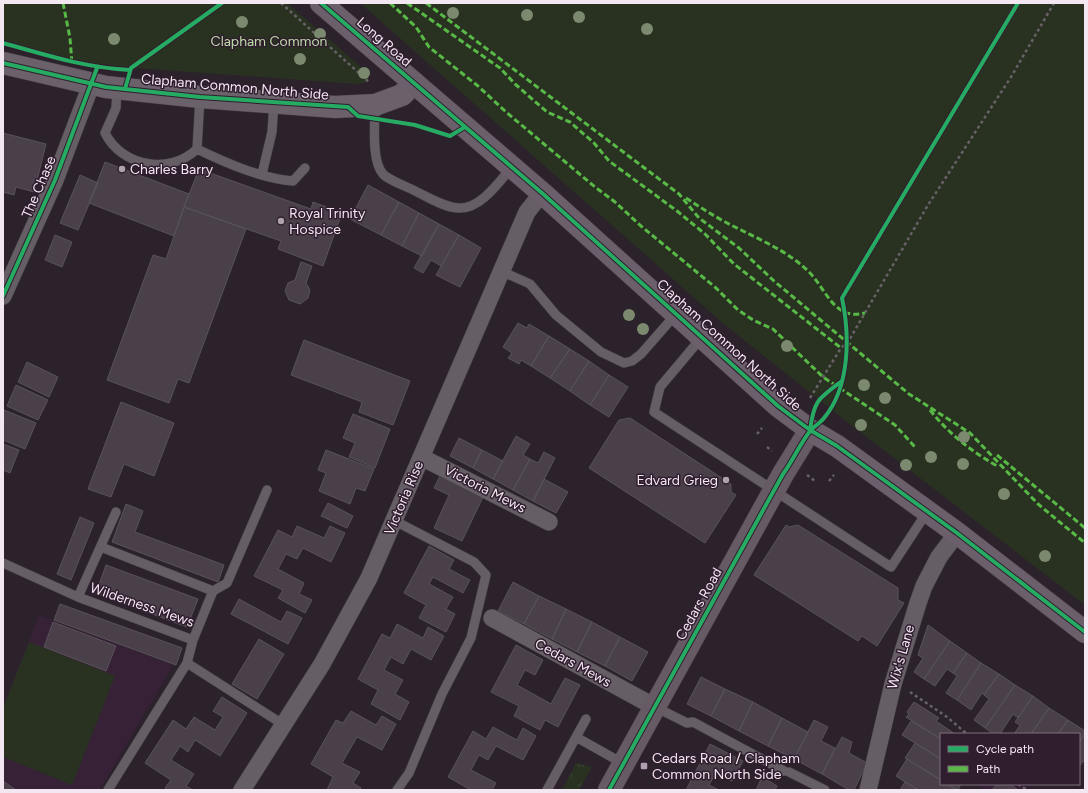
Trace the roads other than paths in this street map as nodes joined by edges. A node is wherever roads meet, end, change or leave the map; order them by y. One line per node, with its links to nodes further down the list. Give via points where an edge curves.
1 (321, 3): 3 (highway, Long Road)
2 (3, 63): 4 (main road, Clapham Common North Side)
3 (414, 83): 6 (main road, Clapham Common North Side, via 402,95); 10 (highway, Clapham Common North Side)
4 (91, 85): 5 (main road, Clapham Common North Side); 15 (street, The Chase, via 54,180)
5 (117, 88): 7 (main road, Clapham Common North Side); 9 (lane, via 116,108 105,133 119,150 149,165 187,159)
6 (374, 96): 8 (main road, Clapham Common North Side, via 335,107); 10 (lane, via 374,142 378,164 383,174 444,205 458,208 470,206 482,199)
7 (200, 97): 8 (main road, Clapham Common North Side); 9 (lane)
8 (274, 102): 12 (lane, via 272,132)
9 (197, 149): 12 (lane)
10 (512, 167): 13 (highway, Clapham Common North Side)
11 (305, 168): 12 (lane, via 293,181)
12 (262, 174)
13 (542, 193): 14 (street, Victoria Rise, via 527,212); 16 (highway, Clapham Common North Side)
14 (501, 271): 16 (lane, via 530,284 562,320 601,352 624,363 641,354); 19 (street, Victoria Rise)
15 (3, 296)
16 (676, 314): 17 (highway, Clapham Common North Side)
17 (702, 337): 18 (highway, Clapham Common North Side, via 766,396); 21 (lane, via 660,387 654,412)
18 (810, 430): 21 (main road, Cedars Road); 23 (highway, Clapham Common North Side, via 837,446)
19 (421, 457): 24 (street, Victoria Rise); 25 (street, Victoria Mews)
20 (267, 490): 29 (lane, via 227,583)
21 (774, 492): 23 (lane, via 891,567); 35 (main road, Cedars Road)
22 (116, 512): 27 (lane, Wilderness Mews)
23 (927, 512): 26 (highway, Clapham Common North Side)
24 (395, 521): 37 (street, Victoria Rise, via 369,578 322,664); 42 (lane, via 474,562 486,575 471,638 442,694 408,773)
25 (549, 522)
26 (957, 533): 32 (highway, Clapham Common North Side); 46 (street, Wix's Lane, via 939,557 924,586 893,684)
27 (101, 547): 29 (lane); 30 (lane, Wilderness Mews)
28 (3, 563): 30 (lane, Wilderness Mews)
29 (213, 591): 33 (lane, Wilderness Mews)
30 (78, 597): 33 (lane, Wilderness Mews)
31 (492, 618): 35 (street, Cedars Mews)
32 (1085, 632)
33 (193, 640): 34 (lane)
34 (187, 663): 37 (lane); 40 (lane)
35 (655, 708): 39 (main road, Cedars Road); 45 (lane, via 687,723 693,722)
36 (586, 719): 38 (lane)
37 (284, 725): 41 (street, Victoria Rise)
38 (576, 736): 39 (lane); 43 (lane)
39 (624, 764): 44 (main road, Cedars Road)
40 (108, 790)
41 (242, 790)
42 (397, 790)
43 (547, 790)
44 (610, 790)
45 (825, 790)
46 (868, 790)

